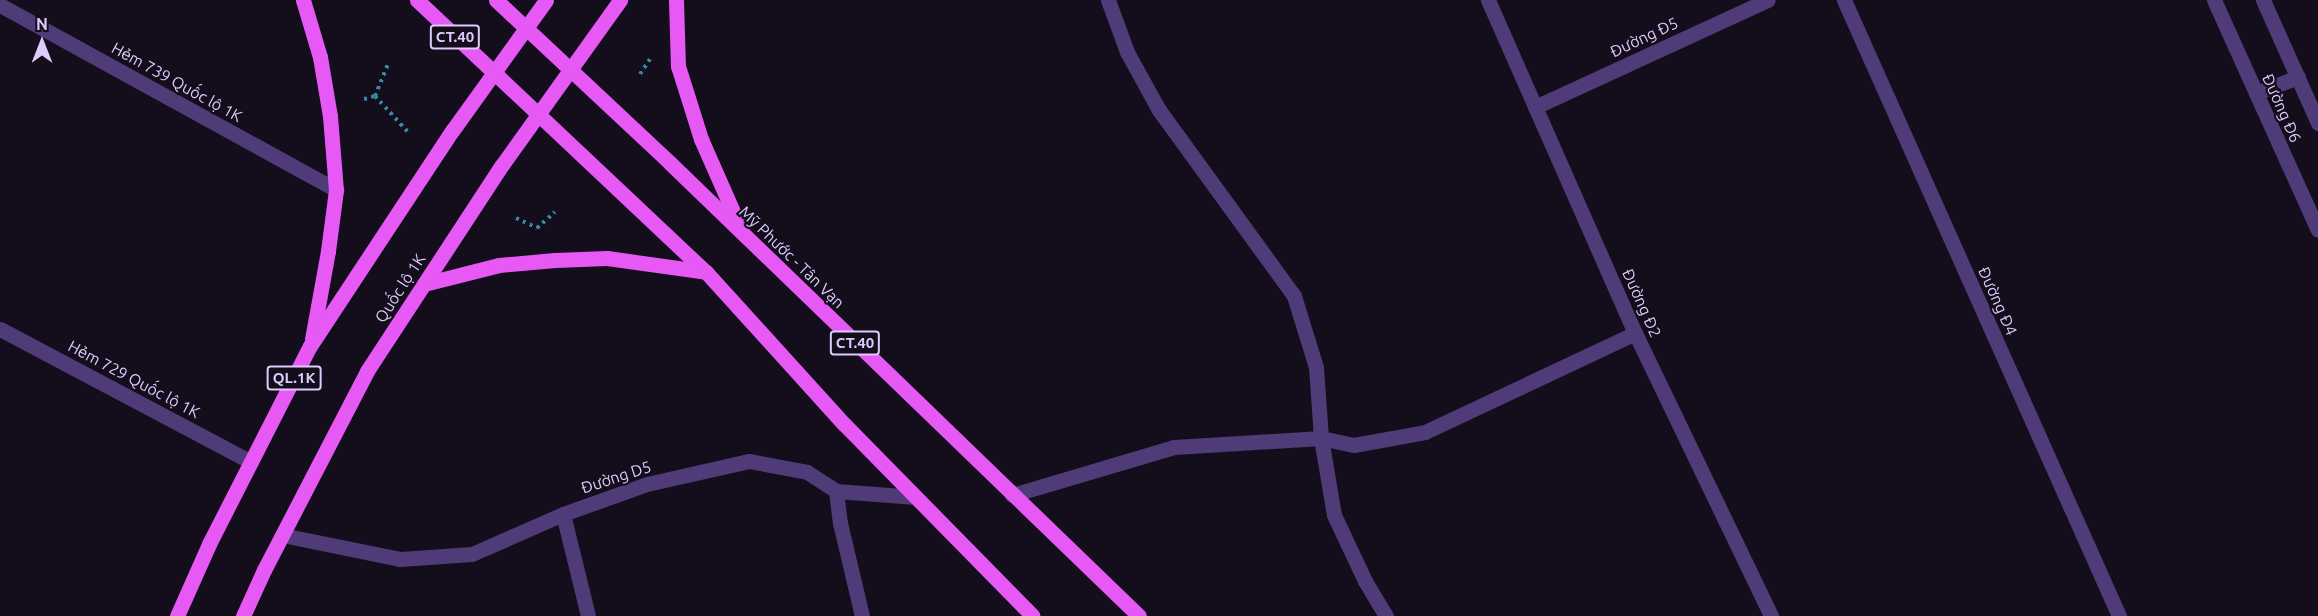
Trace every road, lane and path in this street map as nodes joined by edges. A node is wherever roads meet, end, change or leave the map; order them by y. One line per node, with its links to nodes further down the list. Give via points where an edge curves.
1 (303, 0): 28 (main road, via 320,57)
2 (417, 0): 18 (main road, CT.40)
3 (496, 0): 14 (main road, Mỹ Phước - Tân Vạn)
4 (546, 0): 14 (main road, QL.1K)
5 (620, 0): 17 (main road, Quốc lộ 1K)
6 (676, 0): 32 (main road, via 678,66 701,139)
7 (1108, 0): 38 (street, via 1127,52 1159,110 1294,296 1316,367)
8 (1488, 0): 24 (street, Đường Đ2)
9 (1768, 0): 24 (street, Đường Đ5)
10 (1844, 0): 53 (street, Đường Đ4)
11 (2214, 0): 21 (street, Đường Đ6)
12 (2264, 0): 20 (street, Đường Đ6)
13 (0, 5): 28 (street, Hẻm 739 Quốc lộ 1K)
14 (526, 28): 17 (main road, Mỹ Phước - Tân Vạn); 18 (main road, QL.1K)
15 (652, 54): 19 (path)
16 (389, 62): 22 (path)
17 (571, 70): 25 (main road, Quốc lộ 1K); 32 (main road, Mỹ Phước - Tân Vạn / CT.40)
18 (494, 73): 25 (main road); 37 (main road, QL.1K)
19 (640, 74)
20 (2298, 78): 21 (street); 26 (street, Đường Đ6)
21 (2256, 93): 31 (street, Đường Đ6)
22 (375, 96): 23 (path); 27 (path)
23 (364, 99)
24 (1535, 107): 36 (street, Đường Đ2)
25 (538, 115): 33 (main road); 34 (main road, Quốc lộ 1K)
26 (2318, 123)
27 (408, 132)
28 (336, 190): 37 (main road)
29 (555, 212): 30 (path, via 537,228)
30 (516, 218)
31 (2318, 231)
32 (743, 233): 41 (main road, Mỹ Phước - Tân Vạn / CT.40)
33 (706, 272): 34 (main road, via 607,258 566,259 499,265); 42 (main road)
34 (424, 284): 44 (main road, Quốc lộ 1K, via 367,370)
35 (0, 329): 39 (street, Hẻm 729 Quốc lộ 1K)
36 (1635, 333): 38 (street, via 1425,432 1354,445); 52 (street, Đường Đ2)
37 (310, 346): 39 (main road, QL.1K)
38 (1321, 438): 41 (street, via 1174,447); 51 (street, via 1334,515)
39 (251, 462): 45 (main road, QL.1K, via 208,544)
40 (836, 491): 42 (street); 43 (street, Đường D5, via 807,472 749,461 647,484); 48 (street)
41 (1012, 495): 50 (main road, Mỹ Phước - Tân Vạn / CT.40)
42 (916, 497): 49 (main road)
43 (563, 514): 44 (street, Đường D5, via 472,554 400,559); 47 (street)
44 (282, 535): 46 (main road, Quốc lộ 1K)
45 (177, 616)
46 (243, 616)
47 (588, 616)
48 (862, 616)
49 (1033, 616)
50 (1139, 616)
51 (1386, 616)
52 (1771, 616)
53 (2120, 616)

